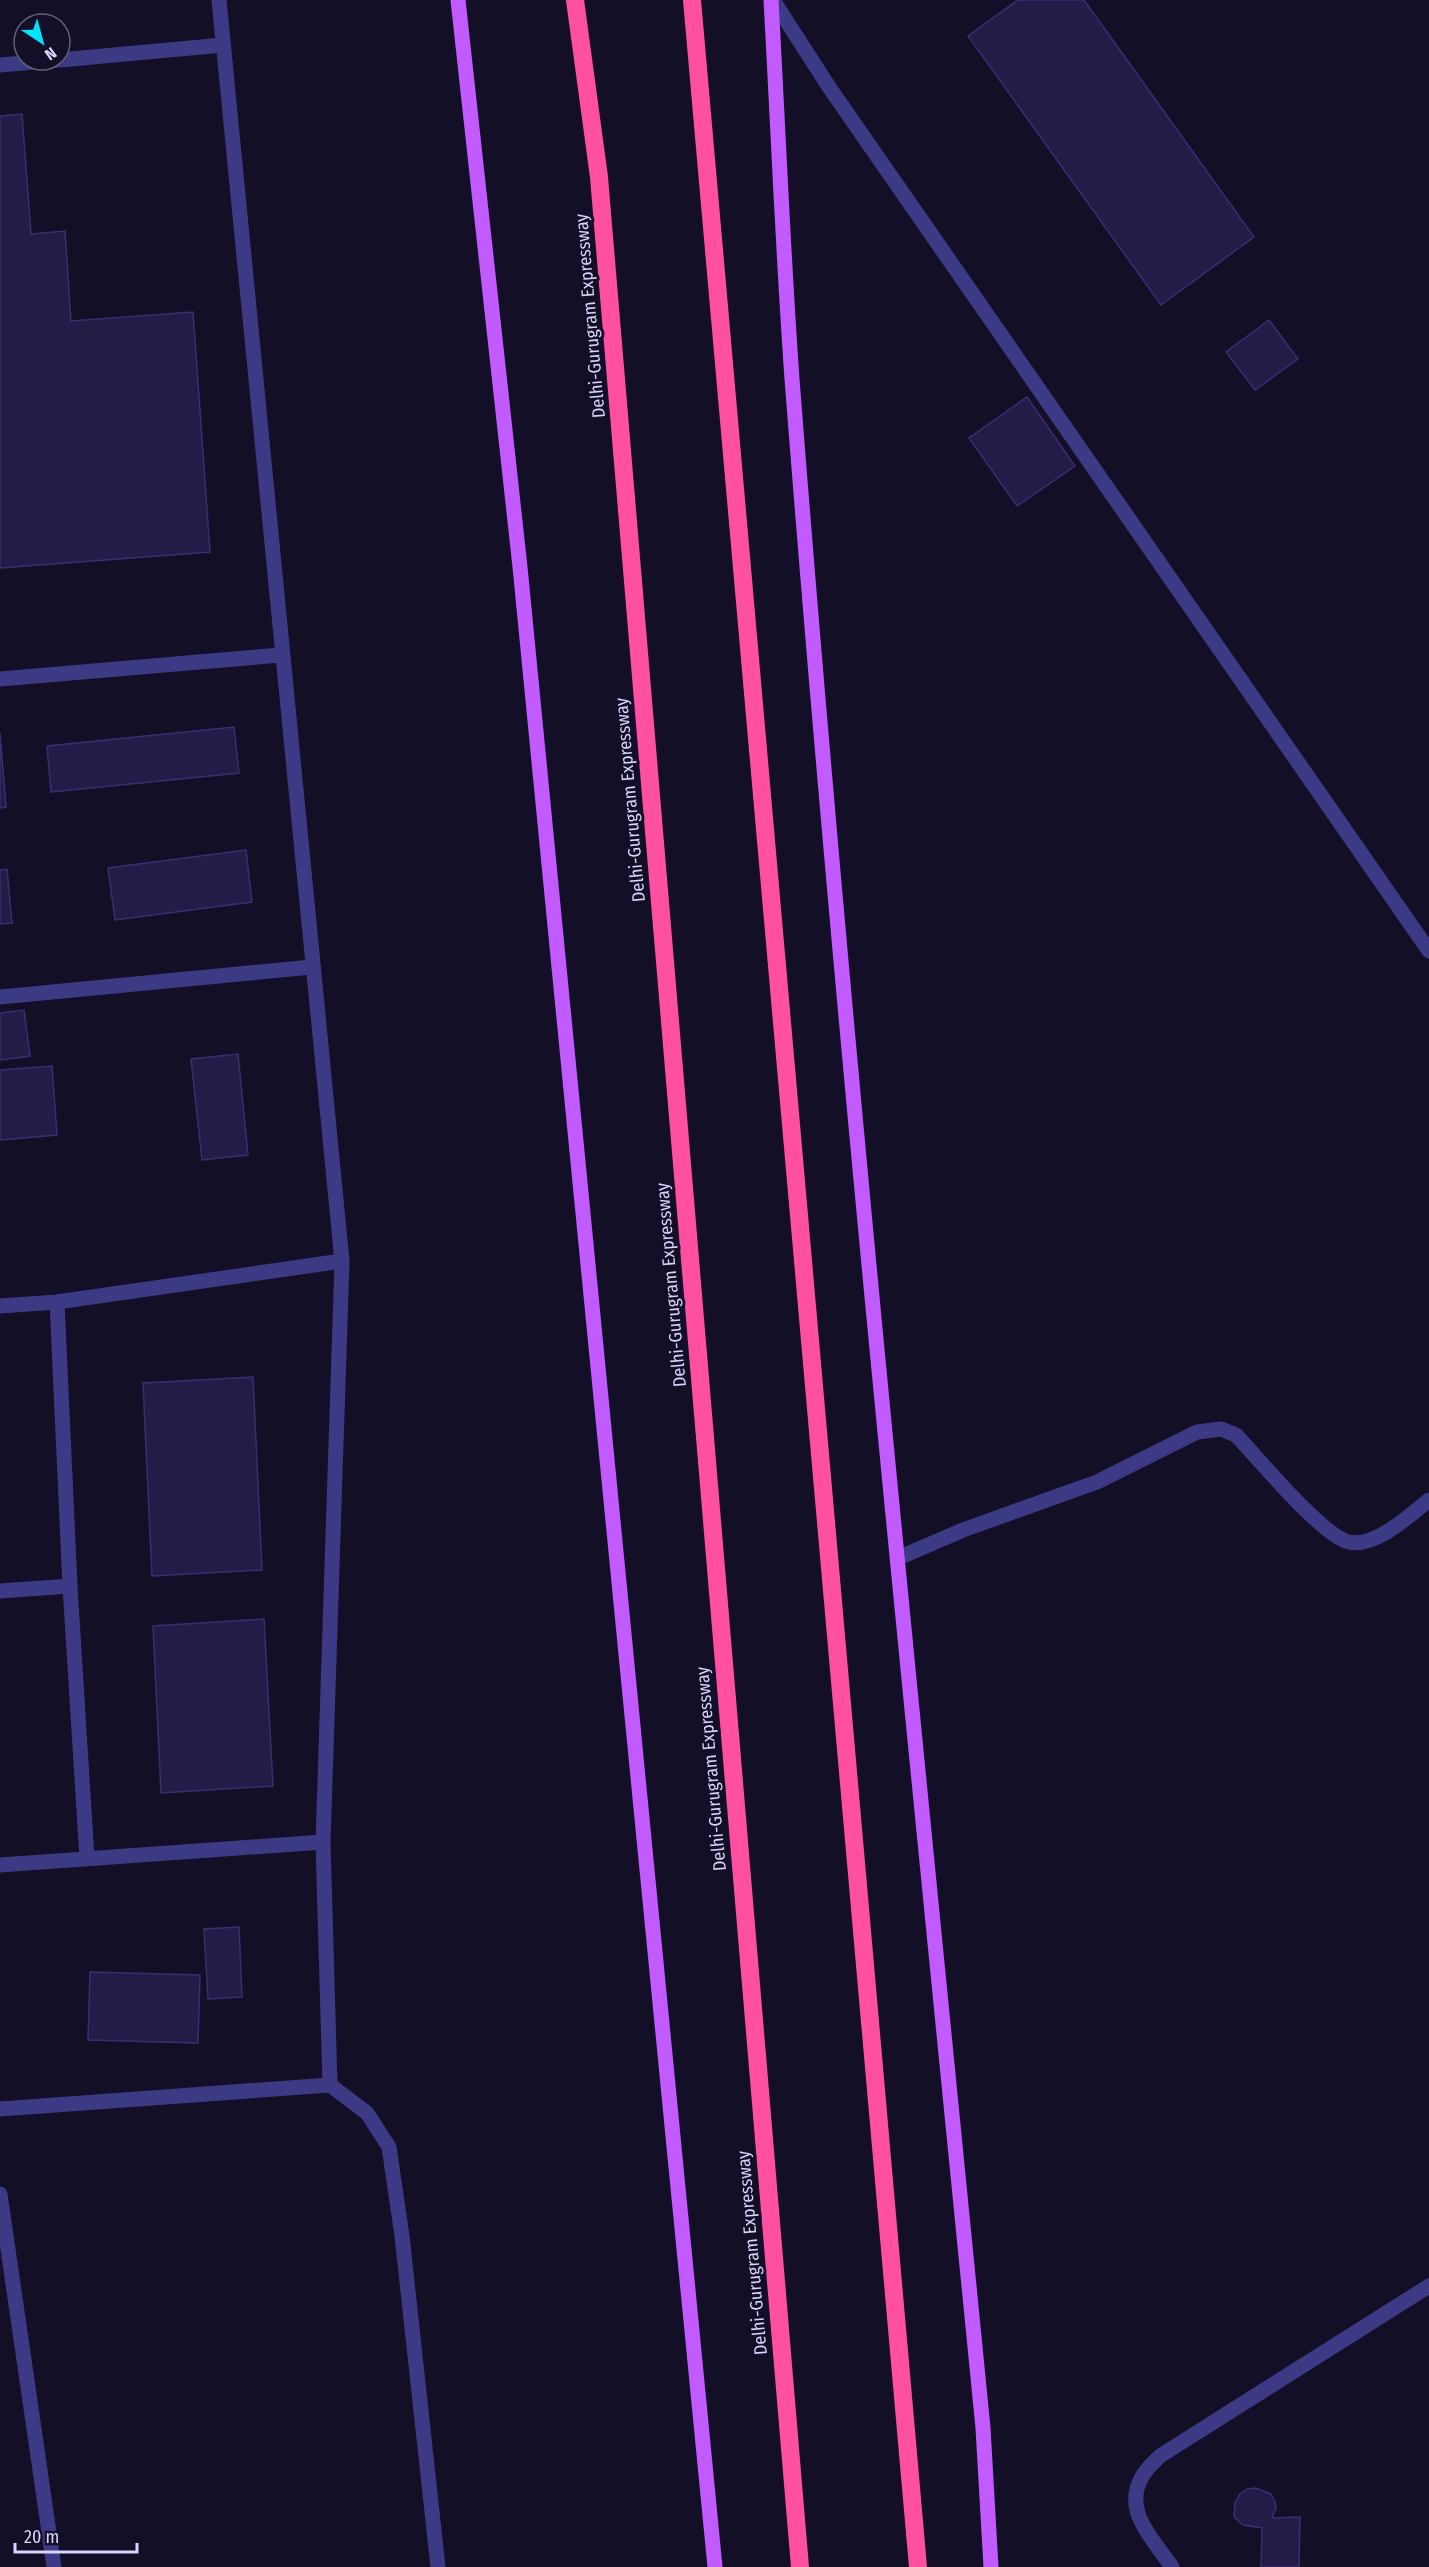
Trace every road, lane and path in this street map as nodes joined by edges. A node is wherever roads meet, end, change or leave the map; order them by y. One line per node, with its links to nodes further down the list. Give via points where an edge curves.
1 (219, 0): 6 (street)
2 (458, 0): 29 (main road, via 521,579)
3 (575, 0): 30 (highway, Delhi-Gurugram Expressway, via 602,200)
4 (692, 0): 31 (highway)
5 (772, 0): 10 (street); 17 (main road, via 794,396)
6 (223, 45): 7 (street); 8 (street)
7 (72, 59)
8 (281, 655): 9 (street); 11 (street)
9 (0, 679)
10 (1429, 951)
11 (312, 967): 12 (street); 13 (street)
12 (0, 997)
13 (342, 1261): 14 (street); 20 (street)
14 (57, 1302): 15 (street); 18 (street)
15 (0, 1306)
16 (1429, 1500): 17 (street, via 1371,1540 1350,1543 1324,1529 1236,1435 1221,1429 1197,1432 1097,1482)
17 (898, 1558): 32 (main road, via 982,2416)
18 (70, 1586): 19 (street); 21 (street)
19 (0, 1591)
20 (322, 1842): 21 (street); 23 (street)
21 (87, 1858): 22 (street)
22 (0, 1865)
23 (330, 2085): 24 (street); 28 (street, via 367,2113 388,2147 402,2236)
24 (0, 2109)
25 (0, 2194): 27 (street)
26 (1429, 2286): 33 (street, via 1160,2456 1142,2476 1135,2496 1137,2515)
27 (54, 2567)
28 (438, 2567)
29 (715, 2567)
30 (800, 2567)
31 (918, 2567)
32 (991, 2567)
33 (1173, 2567)

